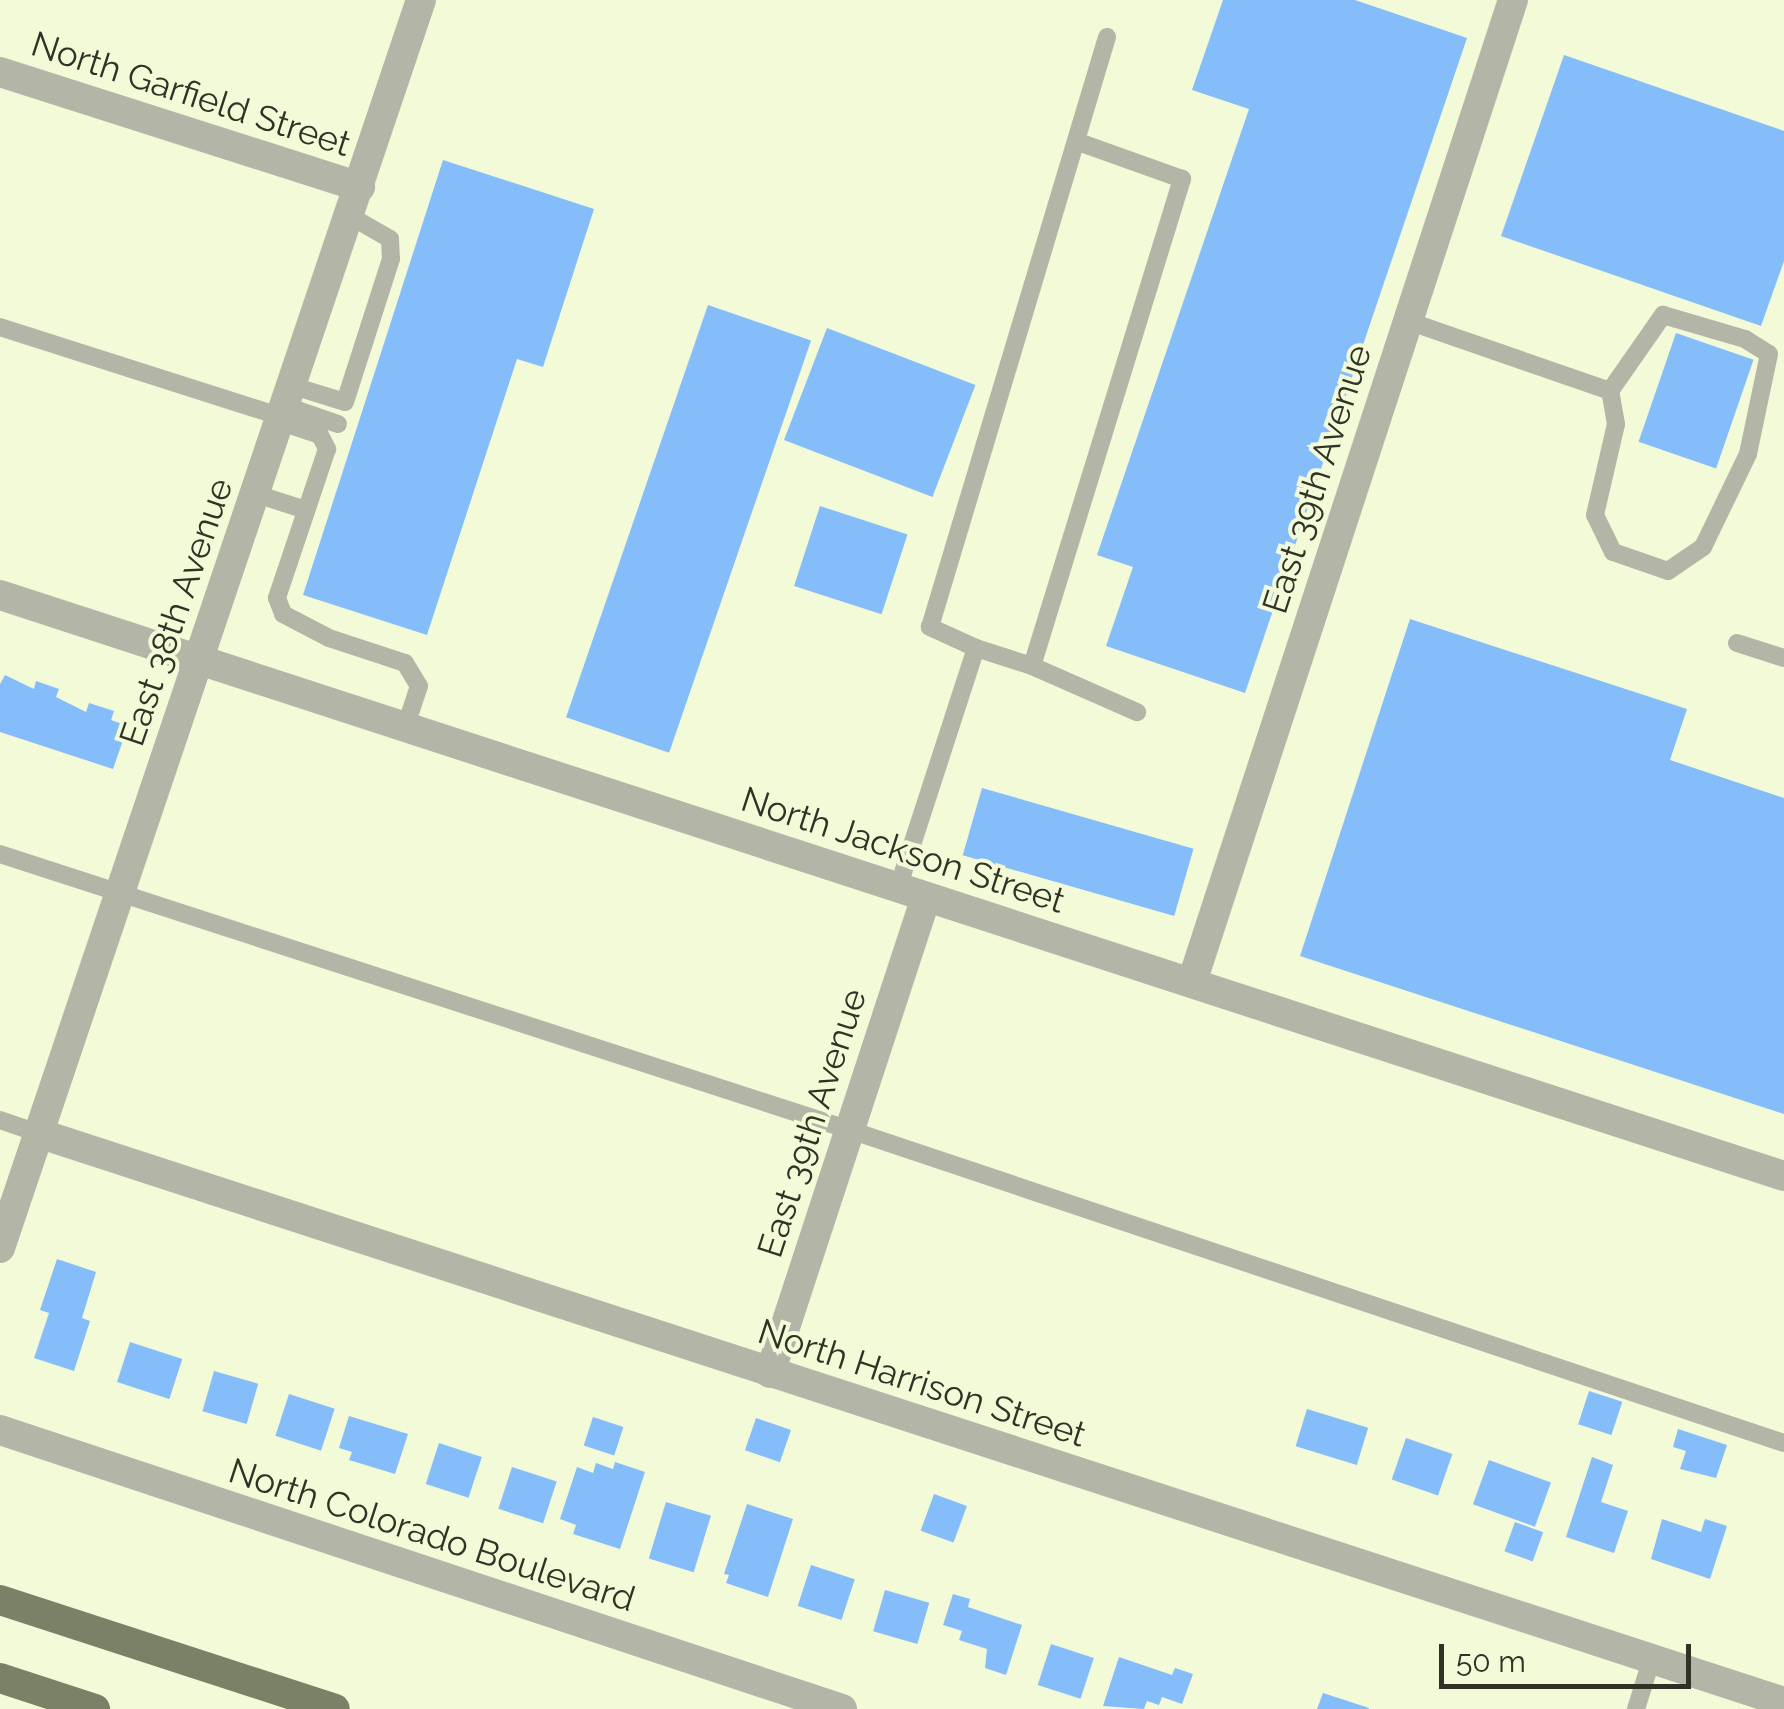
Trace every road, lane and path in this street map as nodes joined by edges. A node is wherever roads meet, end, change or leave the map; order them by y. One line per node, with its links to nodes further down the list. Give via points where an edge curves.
1 (422, 0): 6 (street, East 38th Avenue)
2 (1513, 0): 7 (street, East 39th Avenue)
3 (1108, 36): 5 (lane)
4 (0, 72): 6 (street, North Garfield Street)
5 (1078, 142): 16 (lane, via 930,627); 19 (lane, via 1182,180)
6 (355, 202): 10 (street, East 38th Avenue); 10 (lane, via 390,239 390,259 345,402)
7 (1408, 321): 9 (lane); 25 (street, East 39th Avenue)
8 (0, 327): 10 (lane)
9 (1610, 391): 9 (lane, via 1616,424 1596,515 1613,552 1668,571 1703,547 1748,454 1769,354 1745,339 1663,315)
10 (286, 407): 11 (lane); 12 (street, East 38th Avenue); 13 (lane, via 327,449)
11 (338, 424)
12 (256, 494): 13 (lane); 18 (street, East 38th Avenue)
13 (306, 510): 21 (lane, via 277,598 283,614 404,664 418,686)
14 (0, 595): 18 (street, North Jackson Street)
15 (1737, 643): 17 (lane)
16 (976, 648): 19 (lane); 23 (lane)
17 (1784, 658)
18 (200, 660): 21 (street, North Jackson Street); 24 (street, East 38th Avenue)
19 (1032, 666): 20 (lane)
20 (1137, 712)
21 (406, 728): 23 (street, North Jackson Street)
22 (0, 854): 24 (lane)
23 (912, 893): 25 (street, North Jackson Street); 27 (street, East 39th Avenue)
24 (117, 894): 27 (lane); 28 (street, East 38th Avenue)
25 (1192, 982): 29 (street, North Jackson Street)
26 (0, 1120): 28 (lane)
27 (850, 1130): 31 (street, East 39th Avenue); 33 (lane)
28 (38, 1132): 30 (street, East 38th Avenue); 31 (street, North Harrison Street)
29 (1784, 1176)
30 (0, 1248)
31 (770, 1372): 35 (street, North Harrison Street)
32 (0, 1430): 40 (street, North Colorado Boulevard)
33 (1784, 1443)
34 (0, 1600): 39 (main road)
35 (1652, 1661): 37 (street, North Harrison Street); 41 (lane)
36 (0, 1678): 38 (main road)
37 (1784, 1702)
38 (94, 1709)
39 (335, 1709)
40 (842, 1709)
41 (1636, 1709)

